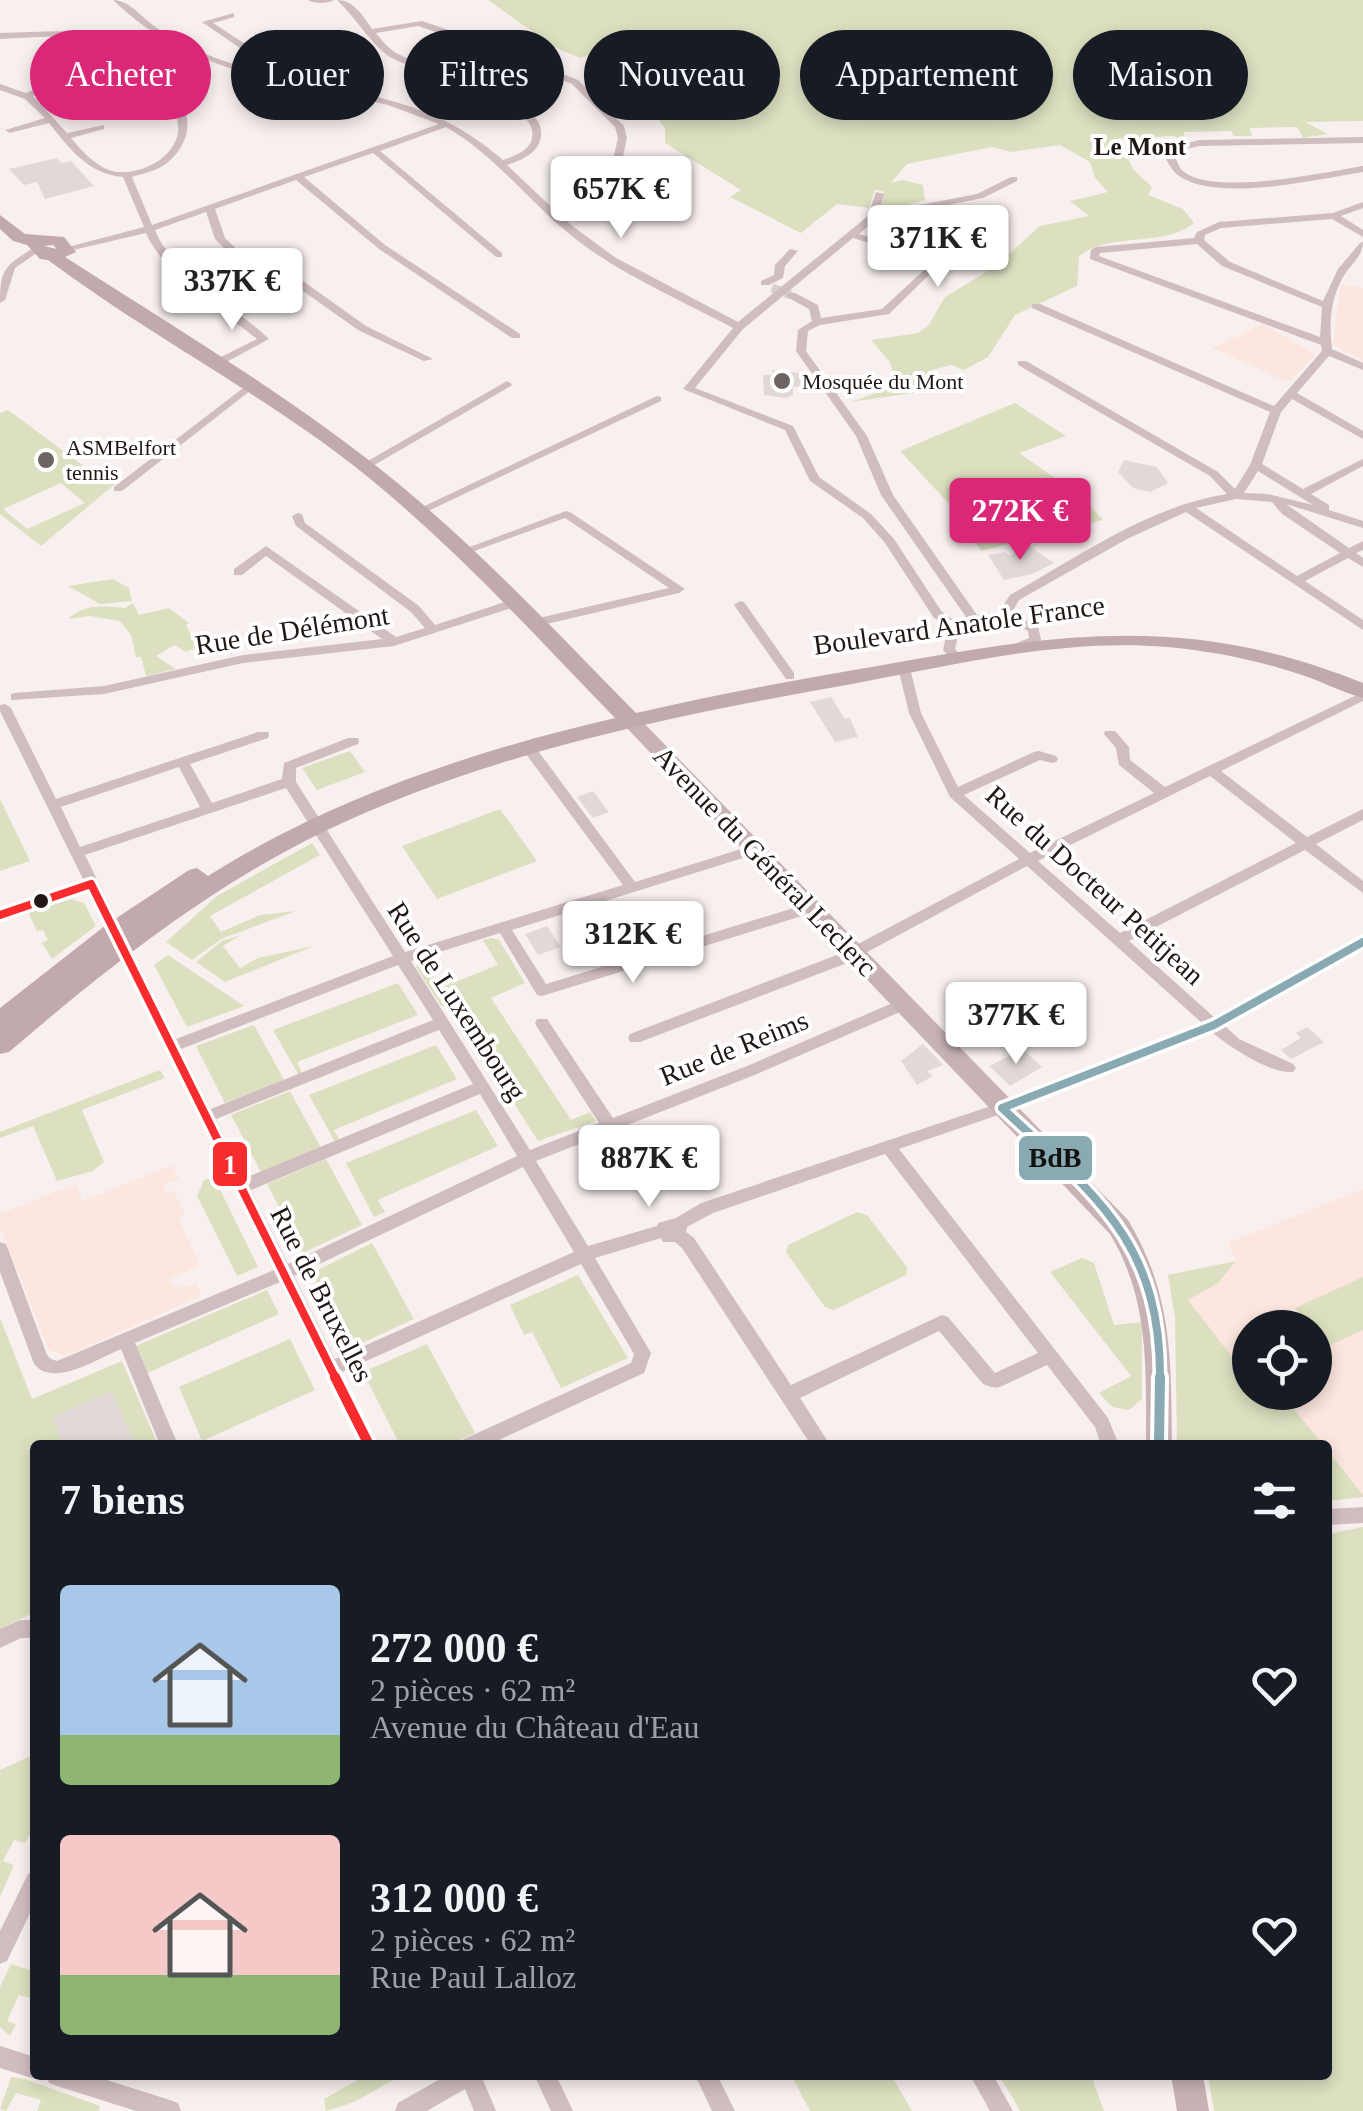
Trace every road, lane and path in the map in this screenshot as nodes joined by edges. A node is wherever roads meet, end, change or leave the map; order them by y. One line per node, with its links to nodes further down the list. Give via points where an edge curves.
1 (116, 0): 6 (street)
2 (312, 0): 3 (street)
3 (330, 0)
4 (341, 0): 7 (street)
5 (231, 15): 11 (street, via 206,22)
6 (151, 30)
7 (372, 30)
8 (381, 30): 27 (street, via 429,24 567,77 624,134 626,145)
9 (0, 36): 10 (street)
10 (30, 36)
11 (231, 38)
12 (384, 48): 26 (street, via 533,114 535,144)
13 (0, 87): 15 (street)
14 (30, 94): 15 (street)
15 (26, 96): 16 (street)
16 (30, 100)
17 (384, 104): 20 (street)
18 (50, 120): 22 (street); 23 (street)
19 (181, 120): 30 (street, via 183,131 164,163)
20 (447, 124): 25 (street); 26 (street)
21 (102, 127): 23 (street)
22 (10, 130)
23 (64, 136): 30 (street, via 89,165)
24 (1363, 140): 28 (street, via 1199,143 1176,148 1170,158 1187,179 1222,186)
25 (373, 149): 31 (street); 48 (street)
26 (500, 164): 39 (street)
27 (613, 168): 29 (street); 39 (street, via 581,213)
28 (1363, 169)
29 (649, 173)
30 (127, 176): 40 (street)
31 (298, 176): 35 (street); 56 (street, via 382,247)
32 (1014, 179): 36 (street, via 980,196)
33 (879, 194): 36 (street)
34 (1363, 205): 37 (street)
35 (209, 207): 40 (street); 58 (street, via 220,239 246,264 275,266 362,328)
36 (874, 213): 41 (street)
37 (1334, 216): 42 (street); 43 (street, via 1219,226)
38 (0, 220): 45 (main road)
39 (562, 221): 55 (street, via 598,251)
40 (149, 229): 47 (street); 59 (street, via 176,269 264,339)
41 (850, 234): 54 (street, via 915,254 928,272 885,312); 55 (street)
42 (1363, 234)
43 (1199, 241): 52 (street, via 1226,264); 57 (street, via 1121,245 1096,250 1093,257)
44 (1363, 245): 52 (street, via 1339,270)
45 (36, 246): 47 (main road, via 51,239); 50 (street, via 10,267)
46 (794, 250): 49 (street, via 780,265 780,276)
47 (62, 253): 59 (main road, Avenue du Général Leclerc)
48 (499, 256)
49 (764, 283)
50 (1, 292)
51 (791, 294): 54 (street, via 814,307)
52 (1325, 305): 57 (street)
53 (1036, 306): 66 (street)
54 (818, 322): 89 (street, via 802,330 801,352 861,436 887,495)
55 (739, 327): 91 (street, via 688,389 789,428 814,479 868,516 938,615)
56 (516, 336)
57 (1326, 347): 61 (street); 64 (street)
58 (428, 359)
59 (218, 363): 63 (main road, Avenue du Général Leclerc)
60 (1022, 363): 73 (street, via 1214,474)
61 (1363, 367)
62 (507, 384): 70 (street)
63 (251, 385): 70 (main road, Avenue du Général Leclerc); 71 (street)
64 (1290, 394): 66 (street); 67 (street)
65 (656, 399): 76 (street)
66 (1276, 411): 69 (street)
67 (1363, 436)
68 (1363, 462): 72 (street)
69 (1256, 465): 72 (street); 73 (street)
70 (365, 466): 76 (main road, Avenue du Général Leclerc)
71 (118, 489)
72 (1304, 493): 77 (street)
73 (1236, 496): 74 (street); 75 (street)
74 (1277, 501): 77 (street); 82 (street)
75 (1190, 509): 85 (street); 88 (street, via 1014,598)
76 (420, 511): 81 (main road, Avenue du Général Leclerc)
77 (1326, 511): 79 (street)
78 (298, 516): 93 (street)
79 (1363, 524)
80 (1363, 544): 82 (street)
81 (465, 551): 86 (main road, Avenue du Général Leclerc); 90 (street, via 566,514 680,589)
82 (1348, 553): 83 (street); 85 (street)
83 (1363, 563)
84 (238, 572): 95 (street, via 266,550)
85 (1297, 581): 92 (street)
86 (514, 603): 90 (main road, Avenue du Général Leclerc); 93 (street, Rue de Délémont)
87 (740, 606): 99 (street)
88 (1004, 615): 89 (street); 94 (street, via 1022,620)
89 (973, 618): 91 (street)
90 (534, 622): 104 (main road, Avenue du Général Leclerc)
91 (954, 626): 97 (street)
92 (1363, 626)
93 (432, 630): 95 (street, Rue de Délémont)
94 (1036, 636): 96 (street); 97 (main road, Boulevard Anatole France); 100 (main road, Boulevard Anatole France, via 1101,630 1199,634 1288,652)
95 (394, 642): 103 (street, Rue de Délémont, via 243,658)
96 (1007, 652): 97 (main road, Boulevard Anatole France); 102 (main road, Boulevard Anatole France, via 1104,640 1186,642 1283,662)
97 (953, 654): 98 (main road, Boulevard Anatole France); 99 (main road, Boulevard Anatole France)
98 (904, 668): 104 (main road, Boulevard Anatole France); 113 (street, Rue du Docteur Petitjean, via 915,713)
99 (790, 676): 104 (main road, Boulevard Anatole France)
100 (1363, 679)
101 (0, 692): 103 (street)
102 (1363, 693): 111 (street)
103 (7, 705): 115 (street, Rue de Bruxelles)
104 (624, 715): 108 (main road); 118 (main road, via 424,767); 120 (street, Avenue du Général Leclerc)
105 (1110, 734): 114 (street, via 1124,762)
106 (263, 735): 110 (street)
107 (353, 742): 112 (street, via 289,766)
108 (528, 747): 118 (main road); 124 (street)
109 (1051, 759): 113 (street, via 1039,755)
110 (183, 762): 115 (street); 116 (street)
111 (1212, 771): 114 (street); 119 (street)
112 (289, 782): 116 (street); 118 (street, Rue de Luxembourg)
113 (955, 794): 122 (street, Rue du Docteur Petitjean)
114 (1165, 794): 122 (street)
115 (52, 806): 121 (street, Rue de Bruxelles)
116 (208, 809): 121 (street)
117 (1363, 814): 119 (street)
118 (313, 820): 130 (main road); 133 (street, Rue de Luxembourg)
119 (1306, 844): 125 (street); 129 (street)
120 (754, 850): 124 (street); 126 (street, Avenue du Général Leclerc)
121 (76, 854): 123 (street, Rue de Bruxelles)
122 (1026, 861): 129 (street, Rue du Docteur Petitjean); 132 (street)
123 (90, 884): 127 (street); 130 (street, Rue de Bruxelles)
124 (631, 886): 128 (street)
125 (1363, 888)
126 (810, 908): 128 (street, via 542,992); 132 (street, Avenue du Général Leclerc)
127 (0, 914)
128 (503, 928): 133 (street)
129 (1121, 939): 138 (street, Rue du Docteur Petitjean)
130 (118, 940): 135 (main road); 140 (main road); 141 (street, Rue de Bruxelles)
131 (1363, 942): 138 (street)
132 (852, 953): 134 (street, Avenue du Général Leclerc); 139 (street)
133 (400, 960): 137 (street, Rue de Luxembourg); 141 (street)
134 (902, 1005): 144 (street, Avenue du Général Leclerc); 146 (street, Rue de Reims)
135 (0, 1021)
136 (542, 1023): 146 (street)
137 (440, 1024): 143 (street, Rue de Luxembourg); 145 (street)
138 (1214, 1025): 142 (street, Rue du Docteur Petitjean, via 1234,1044); 144 (street)
139 (635, 1038)
140 (0, 1045)
141 (171, 1046): 145 (street, Rue de Bruxelles)
142 (1288, 1068)
143 (484, 1086): 148 (street, Rue de Luxembourg); 149 (street)
144 (1002, 1108): 147 (street); 163 (street, Avenue du Général Leclerc, via 1119,1227 1145,1269 1154,1295)
145 (206, 1117): 149 (street, Rue de Bruxelles)
146 (609, 1125): 148 (street, Rue de Reims)
147 (888, 1146): 150 (street, via 707,1208); 155 (street)
148 (528, 1158): 152 (street, Rue de Luxembourg); 153 (street, Rue de Reims)
149 (241, 1187): 153 (street, Rue de Bruxelles)
150 (673, 1230): 152 (street); 157 (street)
151 (0, 1249): 154 (street, Rue de Reims, via 46,1366 66,1366)
152 (584, 1256): 156 (street); 160 (street, Rue de Luxembourg, via 643,1362)
153 (284, 1273): 154 (street, Rue de Reims); 156 (street, Rue de Bruxelles)
154 (125, 1339): 158 (street)
155 (1050, 1356): 157 (street, via 989,1379 942,1322); 162 (street)
156 (331, 1369): 159 (street, Rue de Bruxelles)
157 (788, 1395): 161 (street)
158 (167, 1440)
159 (366, 1440)
160 (480, 1440)
161 (818, 1440)
162 (1108, 1440)
163 (1159, 1440)
164 (1363, 1515): 165 (street)
165 (1332, 1517)
166 (30, 1629): 167 (street)
167 (0, 1639)
168 (30, 1891): 169 (street)
169 (0, 1954)
170 (0, 2057): 171 (street)
171 (30, 2066)
172 (72, 2080): 179 (street)
173 (460, 2080): 180 (street)
174 (471, 2080): 181 (street)
175 (547, 2080): 182 (street)
176 (708, 2080): 183 (street)
177 (984, 2080): 184 (street)
178 (1188, 2080): 185 (street)
179 (170, 2111)
180 (406, 2111)
181 (486, 2111)
182 (562, 2111)
183 (724, 2111)
184 (1002, 2111)
185 (1193, 2111)

